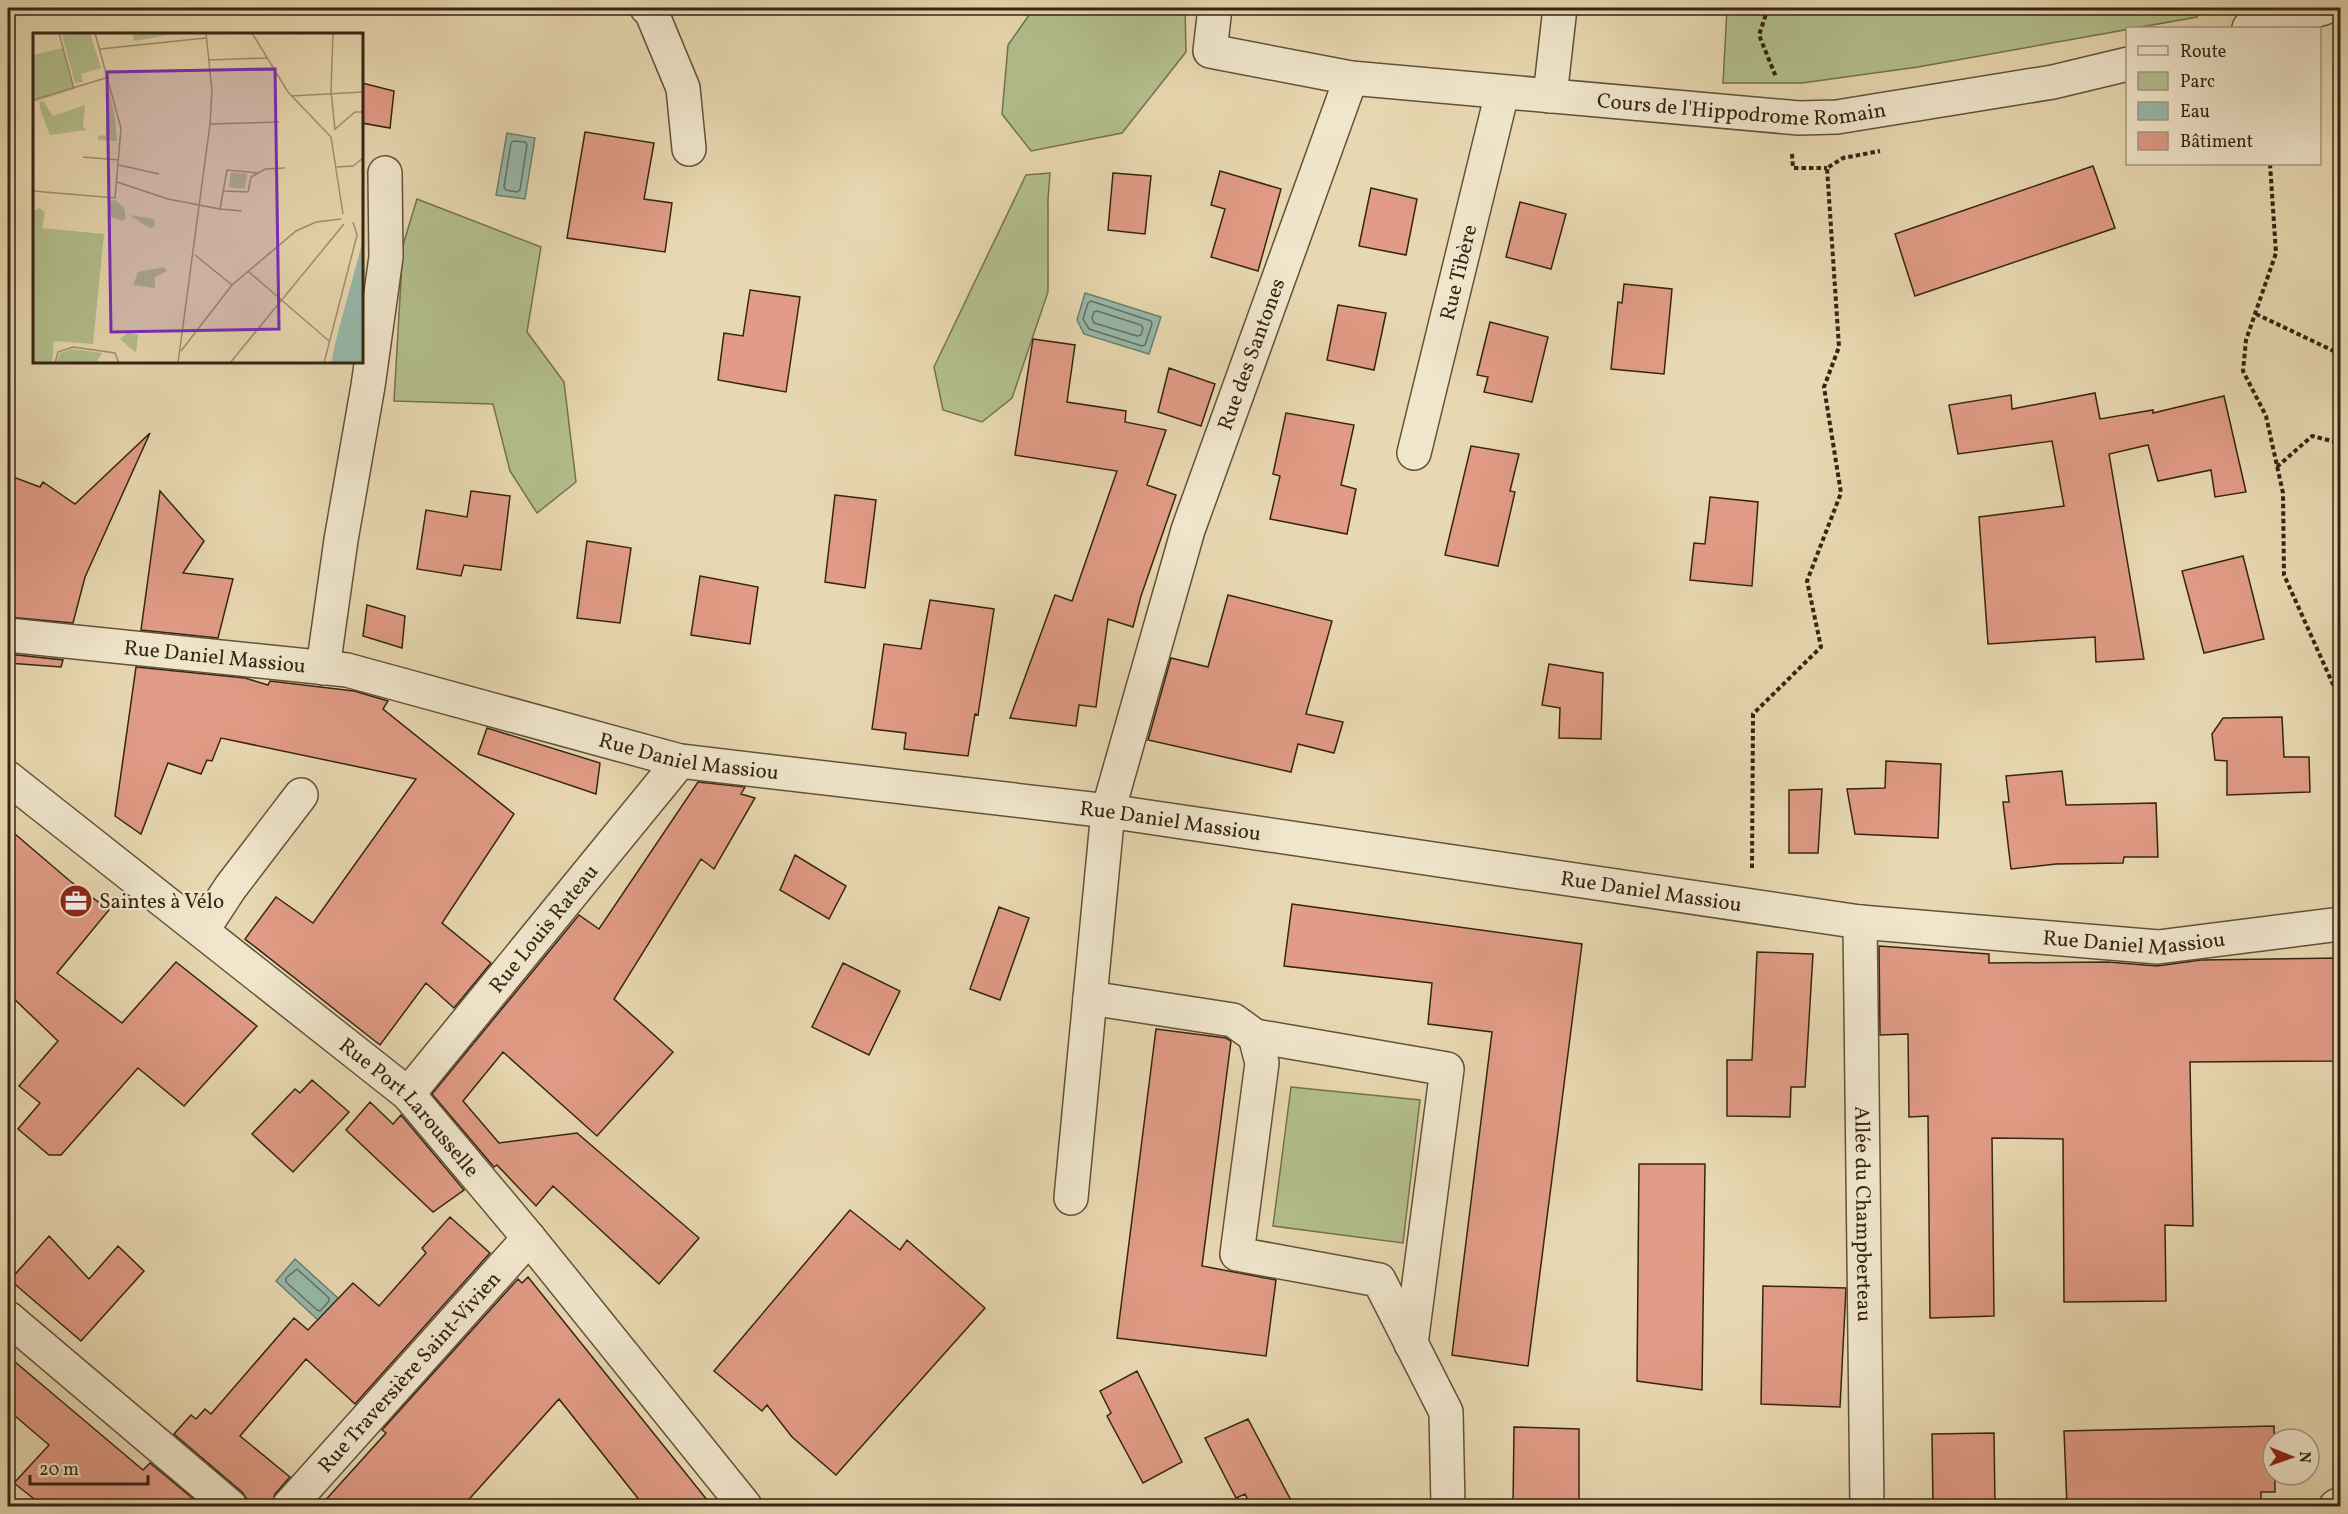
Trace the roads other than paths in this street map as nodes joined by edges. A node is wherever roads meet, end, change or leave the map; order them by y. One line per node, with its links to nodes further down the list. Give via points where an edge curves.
1 (647, 8): 10 (street, via 683,88)
2 (1215, 8): 7 (street, via 1210,51)
3 (1560, 8): 9 (street)
4 (2305, 10): 5 (street)
5 (2252, 27)
6 (2126, 64): 9 (street, Cours de l'Hippodrome Romain, via 2053,82 1837,117 1799,118)
7 (1351, 78): 8 (street, Cours de l'Hippodrome Romain); 18 (street, Rue des Santones, via 1188,530)
8 (1502, 93): 9 (street, Cours de l'Hippodrome Romain); 12 (street, Rue Tibère)
9 (1550, 96)
10 (688, 149)
11 (385, 173): 14 (street, via 386,257)
12 (1414, 453)
13 (8, 634): 14 (street, Rue Daniel Massiou)
14 (323, 668): 15 (street, Rue Daniel Massiou, via 346,670)
15 (680, 761): 18 (street, Rue Daniel Massiou); 24 (street, Rue Louis Rateau)
16 (8, 778): 21 (street, Rue Port Larousselle)
17 (301, 795): 21 (street)
18 (1108, 812): 19 (street, Rue Daniel Massiou); 22 (street, Rue des Santones)
19 (1860, 922): 20 (street, Rue Daniel Massiou, via 2158,947); 34 (street, Allée du Champberteau)
20 (2340, 924)
21 (202, 931): 24 (street, Rue Port Larousselle)
22 (1090, 998): 23 (street, via 1233,1020); 25 (street, Rue des Santones)
23 (1256, 1036): 28 (street, via 1262,1064 1237,1254 1379,1280); 28 (street, via 1448,1068)
24 (408, 1094): 26 (street, Rue Port Larousselle)
25 (1071, 1198)
26 (529, 1238): 31 (street, Rue Traversière Saint-Vivien); 32 (street, Rue Port Larousselle)
27 (8, 1318): 30 (street)
28 (1411, 1344): 33 (street, via 1446,1412)
29 (2340, 1504): 35 (street)
30 (230, 1506)
31 (289, 1506)
32 (745, 1506)
33 (1448, 1506)
34 (1867, 1506)
35 (2336, 1506)

